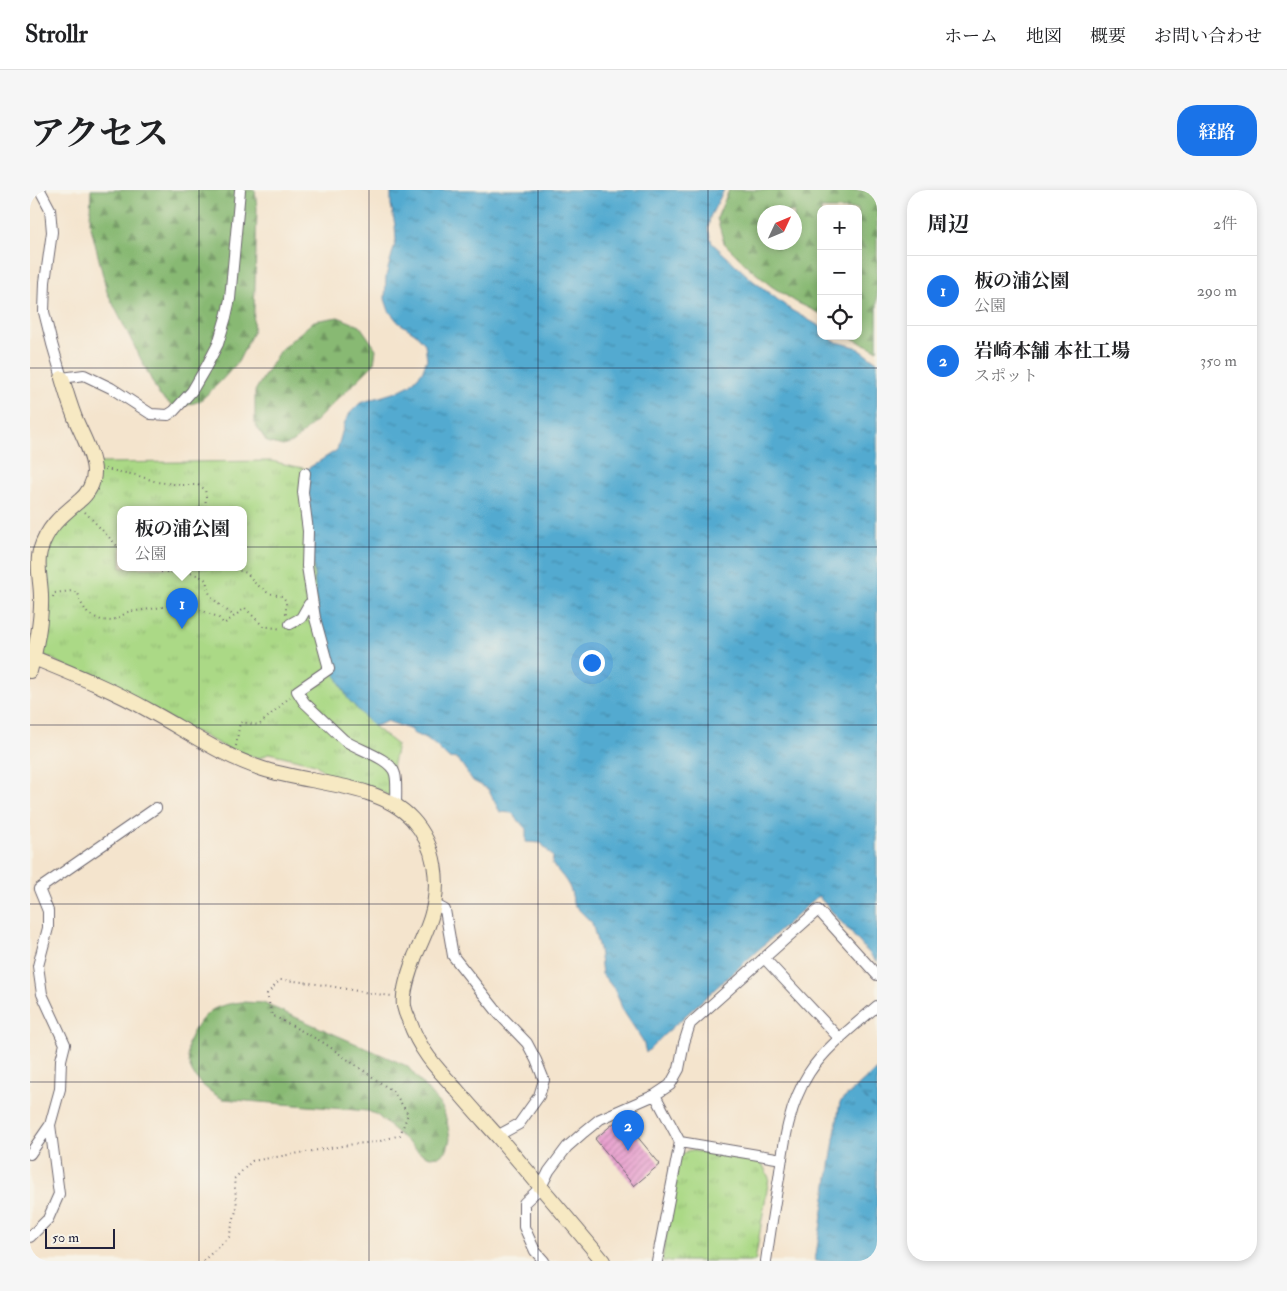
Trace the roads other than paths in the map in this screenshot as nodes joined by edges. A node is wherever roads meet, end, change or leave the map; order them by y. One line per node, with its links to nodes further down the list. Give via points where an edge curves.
1 (40, 190): 3 (street, via 50,209 52,232 44,312)
2 (240, 190): 3 (street, via 230,299 218,344 192,391 174,411 168,415 150,414 111,388 84,375)
3 (62, 378): 7 (street, via 91,457 93,482 84,497 52,526 40,551 42,598)
4 (305, 473): 5 (street, via 307,566)
5 (315, 618): 6 (street, via 309,604 301,618); 9 (street, via 329,669 298,690 304,702 344,740 389,766 395,774)
6 (290, 624)
7 (34, 658): 8 (street); 9 (street, via 115,693 209,746 261,769 371,793)
8 (30, 671)
9 (396, 806): 11 (street, via 413,820 430,850 435,866)
10 (156, 808): 17 (street, via 39,889 48,910 48,928 38,966 42,994 65,1044 60,1089)
11 (434, 904): 18 (street, via 409,973 404,1007 423,1052); 18 (street, via 444,910 453,956 499,1014 527,1043 544,1080 539,1096 519,1124)
12 (764, 959): 13 (street, via 818,910); 15 (street); 16 (street, via 690,1024 679,1069 670,1085)
13 (877, 975)
14 (877, 1006): 15 (street)
15 (840, 1039): 21 (street, via 810,1072 797,1096 790,1114)
16 (655, 1095): 19 (street); 22 (street, via 600,1119 567,1147)
17 (50, 1126): 20 (street); 23 (street, via 59,1194 48,1219)
18 (497, 1136): 22 (street)
19 (680, 1142): 21 (street); 26 (street)
20 (30, 1154)
21 (782, 1159): 27 (street)
22 (541, 1186): 24 (street, via 524,1203 524,1227); 25 (street)
23 (30, 1237)
24 (544, 1261)
25 (603, 1261)
26 (657, 1261)
27 (766, 1261)

